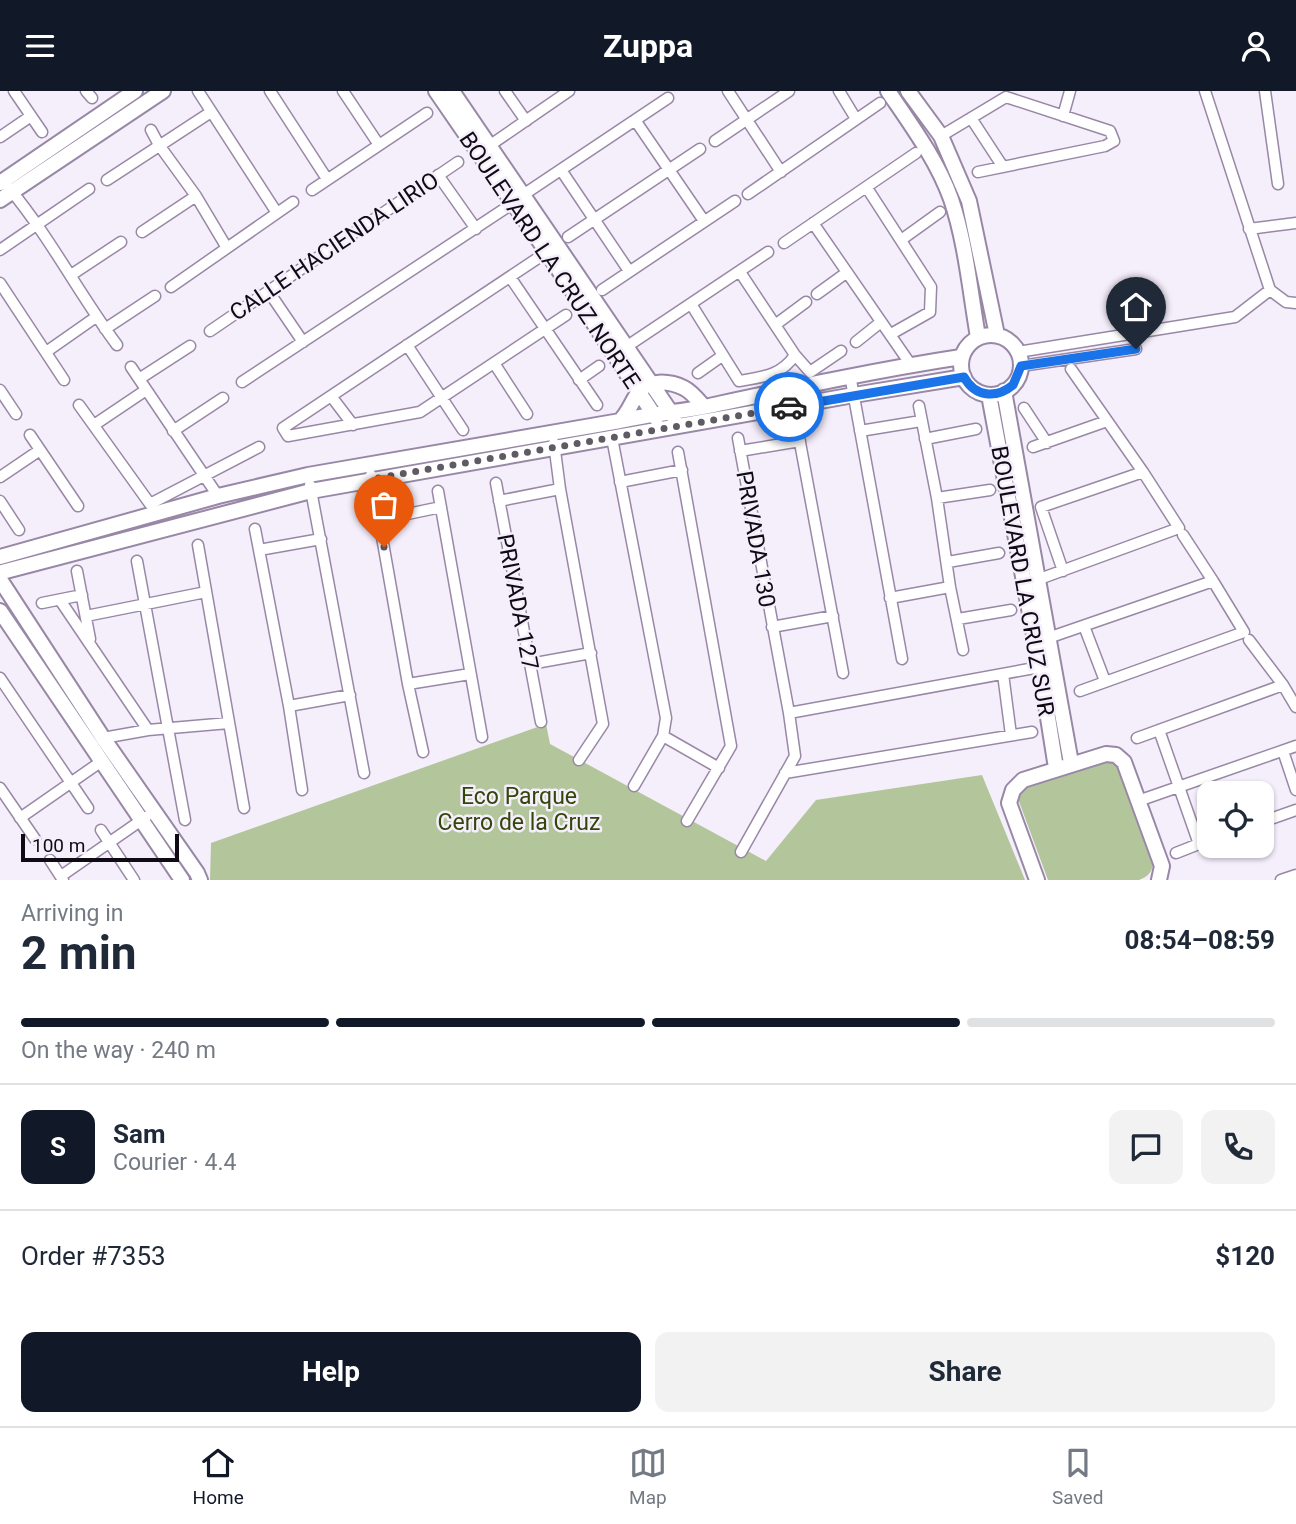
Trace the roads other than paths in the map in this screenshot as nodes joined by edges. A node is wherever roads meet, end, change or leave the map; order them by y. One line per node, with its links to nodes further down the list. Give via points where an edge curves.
1 (14, 91): 23 (street)
2 (135, 91): 50 (street)
3 (161, 91): 50 (street)
4 (198, 91): 21 (street)
5 (270, 91): 47 (street)
6 (436, 91): 38 (street, BOULEVARD LA CRUZ NORTE)
7 (452, 91): 38 (street, BOULEVARD LA CRUZ NORTE)
8 (505, 91): 29 (street)
9 (569, 91): 29 (street)
10 (728, 91): 28 (street)
11 (789, 91): 28 (street)
12 (839, 91): 26 (street)
13 (908, 91): 33 (street)
14 (1070, 91): 24 (street)
15 (1205, 91): 67 (street)
16 (1265, 91): 49 (street)
17 (346, 92): 36 (street)
18 (1007, 94): 24 (street); 25 (street)
19 (668, 97): 27 (street)
20 (884, 97): 26 (street); 100 (street, via 925,146 950,196 962,236)
21 (211, 112): 35 (street); 60 (street)
22 (427, 113): 36 (street)
23 (31, 116): 31 (street); 32 (street)
24 (1063, 116): 41 (street, via 1110,131 1114,141)
25 (971, 118): 33 (street); 41 (street)
26 (856, 119): 44 (street)
27 (635, 120): 42 (street); 43 (street)
28 (747, 120): 34 (street); 44 (street)
29 (526, 121): 38 (street)
30 (151, 130): 35 (street)
31 (42, 132)
32 (0, 137)
33 (941, 137): 99 (street, via 969,201)
34 (715, 141)
35 (159, 145): 48 (street); 55 (street)
36 (379, 145): 47 (street)
37 (700, 149): 43 (street)
38 (482, 150): 56 (street, BOULEVARD LA CRUZ NORTE)
39 (916, 153): 51 (street)
40 (458, 162): 46 (street, CALLE HACIENDA LIRIO)
41 (1003, 167): 45 (street)
42 (561, 170): 56 (street); 61 (street)
43 (670, 170): 61 (street); 62 (street)
44 (781, 172): 54 (street)
45 (978, 172)
46 (438, 175): 66 (street); 85 (street, CALLE HACIENDA LIRIO)
47 (327, 179): 53 (street)
48 (107, 180)
49 (1278, 184)
50 (3, 186): 65 (street)
51 (866, 188): 63 (street); 69 (street)
52 (89, 189): 65 (street)
53 (312, 190)
54 (748, 194)
55 (196, 196): 68 (street); 73 (street)
56 (518, 199): 66 (street); 72 (street, BOULEVARD LA CRUZ NORTE)
57 (735, 201): 62 (street)
58 (293, 202): 60 (street)
59 (940, 212): 69 (street)
60 (277, 213): 73 (street)
61 (595, 219): 72 (street); 76 (street)
62 (704, 221): 76 (street)
63 (813, 223): 71 (street); 78 (street)
64 (1296, 223): 67 (street)
65 (38, 224): 74 (street); 79 (street)
66 (476, 229): 101 (street)
67 (1249, 229): 84 (street)
68 (142, 232)
69 (901, 240): 98 (street, via 930,287 930,312)
70 (121, 242): 79 (street)
71 (784, 243)
72 (557, 245): 80 (street); 106 (street, BOULEVARD LA CRUZ NORTE); 126 (street, BOULEVARD LA CRUZ NORTE)
73 (227, 248): 82 (street)
74 (0, 250)
75 (768, 252): 77 (street)
76 (629, 271): 83 (street)
77 (740, 272): 90 (street); 94 (street)
78 (846, 273): 86 (street); 93 (street)
79 (71, 275): 92 (street)
80 (510, 277): 95 (street); 104 (street)
81 (0, 283): 109 (street)
82 (171, 287)
83 (602, 290)
84 (1270, 290): 89 (street, via 1286,302); 113 (street, via 1236,317)
85 (269, 292): 97 (street, CALLE HACIENDA LIRIO); 101 (street)
86 (817, 294)
87 (155, 296): 96 (street)
88 (806, 302): 94 (street)
89 (1296, 303)
90 (691, 304): 106 (street); 111 (street)
91 (566, 314): 95 (street)
92 (96, 317): 96 (street); 109 (street)
93 (881, 322): 98 (street); 102 (street)
94 (775, 325): 110 (street)
95 (546, 328): 114 (street); 124 (street)
96 (106, 329): 103 (street)
97 (210, 331)
98 (891, 334): 115 (street)
99 (997, 335): 100 (street); 113 (street, via 1010,341)
100 (978, 337): 112 (street)
101 (303, 342): 125 (street)
102 (856, 342)
103 (117, 345)
104 (407, 345): 133 (street); 135 (street)
105 (190, 346): 122 (street)
106 (626, 347): 126 (street, BOULEVARD LA CRUZ NORTE)
107 (1136, 349): 113 (street)
108 (841, 351): 110 (street, via 810,372)
109 (46, 352): 123 (street)
110 (795, 355): 111 (street, via 776,374 739,381)
111 (722, 356): 119 (street)
112 (961, 357): 115 (street); 121 (street)
113 (1019, 359): 130 (street, via 1017,380)
114 (494, 363): 135 (street); 145 (street)
115 (911, 365): 120 (street)
116 (599, 366): 124 (street)
117 (131, 367): 122 (street)
118 (1071, 369): 148 (street)
119 (698, 373)
120 (850, 375): 127 (street); 131 (street)
121 (964, 377): 131 (street); 132 (street, via 971,387)
122 (139, 379): 129 (street)
123 (64, 380)
124 (579, 380): 137 (street)
125 (242, 382)
126 (645, 387): 140 (street, via 672,384); 142 (street, BOULEVARD LA CRUZ NORTE); 143 (street, BOULEVARD LA CRUZ NORTE); 146 (street)
127 (790, 389): 139 (street); 140 (street)
128 (0, 390): 144 (street)
129 (146, 390): 149 (street); 155 (street)
130 (1004, 391): 132 (street); 203 (street, BOULEVARD LA CRUZ SUR)
131 (854, 394): 139 (street); 157 (street)
132 (989, 395): 205 (street, BOULEVARD LA CRUZ SUR)
133 (331, 396): 150 (street); 150 (street, via 283,428 288,436)
134 (223, 398): 155 (street)
135 (443, 398): 150 (street, via 420,412); 152 (street)
136 (79, 405): 149 (street)
137 (597, 405)
138 (919, 405): 147 (street)
139 (793, 406): 151 (street); 162 (street)
140 (705, 407): 142 (street)
141 (1024, 408): 163 (street)
142 (669, 410): 143 (street); 151 (street, BOULEVARD LA CRUZ NORTE)
143 (653, 413): 146 (street); 153 (street, BOULEVARD LA CRUZ NORTE)
144 (16, 414)
145 (527, 414)
146 (620, 421): 156 (street)
147 (921, 421): 157 (street); 161 (street)
148 (1107, 421): 163 (street); 172 (street)
149 (94, 425): 175 (street, via 150,504)
150 (353, 425)
151 (681, 427): 153 (street)
152 (463, 429)
153 (665, 429): 159 (street)
154 (976, 429): 161 (street)
155 (173, 431): 175 (street)
156 (552, 431): 165 (street); 170 (street)
157 (860, 431): 209 (street)
158 (30, 435): 167 (street)
159 (612, 438): 165 (street); 178 (street)
160 (738, 438): 168 (street, PRIVADA 130)
161 (925, 439): 184 (street)
162 (800, 441): 168 (street); 216 (street)
163 (1047, 443): 166 (street)
164 (259, 447): 175 (street)
165 (555, 447): 176 (street); 179 (street)
166 (1033, 447)
167 (40, 450): 174 (street); 187 (street)
168 (740, 451): 219 (street, PRIVADA 130)
169 (678, 452): 171 (street)
170 (368, 464): 173 (street); 176 (street)
171 (682, 470): 178 (street); 257 (street, via 731,746)
172 (1143, 472): 192 (street); 201 (street, via 1041,507)
173 (308, 475): 181 (street); 183 (street)
174 (0, 477)
175 (204, 477): 183 (street)
176 (372, 479): 181 (street); 189 (street)
177 (496, 482): 186 (street, PRIVADA 127)
178 (620, 482): 247 (street, via 666,718)
179 (560, 489): 186 (street); 224 (street)
180 (990, 490): 184 (street)
181 (311, 491): 193 (street); 202 (street)
182 (438, 491): 188 (street)
183 (218, 496): 197 (street)
184 (937, 498): 199 (street)
185 (0, 501): 191 (street)
186 (499, 501): 226 (street, PRIVADA 127)
187 (78, 506)
188 (441, 507): 189 (street); 229 (street)
189 (379, 520): 233 (street)
190 (255, 529): 195 (street)
191 (19, 530)
192 (1181, 531): 201 (street); 204 (street)
193 (321, 539): 195 (street); 236 (street)
194 (198, 545): 207 (street)
195 (259, 550): 237 (street)
196 (999, 553): 199 (street)
197 (0, 557)
198 (137, 561): 212 (street)
199 (948, 562): 206 (street)
200 (77, 571): 208 (street)
201 (1063, 571): 203 (street)
202 (1, 575): 249 (street)
203 (1038, 580): 205 (street); 220 (street, BOULEVARD LA CRUZ SUR)
204 (1213, 580): 218 (street); 232 (street, via 1244,632)
205 (1023, 585): 227 (street, BOULEVARD LA CRUZ SUR)
206 (950, 587): 209 (street); 217 (street)
207 (206, 592): 212 (street); 241 (street)
208 (82, 596): 210 (street); 215 (street)
209 (890, 598): 225 (street)
210 (60, 600): 211 (street); 222 (street)
211 (42, 603)
212 (146, 604): 215 (street); 243 (street)
213 (1011, 610): 217 (street)
214 (0, 611): 255 (street)
215 (86, 616): 222 (street)
216 (833, 616): 219 (street); 228 (street)
217 (958, 619): 223 (street)
218 (1084, 626): 220 (street); 232 (street)
219 (772, 627): 239 (street, PRIVADA 130)
220 (1048, 638): 256 (street, BOULEVARD LA CRUZ SUR)
221 (1249, 640): 234 (street)
222 (90, 643): 242 (street)
223 (962, 650)
224 (591, 653): 226 (street); 254 (street, via 603,724)
225 (902, 659)
226 (530, 664): 240 (street, PRIVADA 127)
227 (1040, 667): 230 (street); 258 (street, BOULEVARD LA CRUZ SUR)
228 (843, 673)
229 (470, 674): 233 (street); 248 (street)
230 (1003, 674): 239 (street); 246 (street)
231 (0, 678): 261 (street)
232 (1105, 681): 235 (street)
233 (408, 684): 253 (street)
234 (1283, 685): 238 (street); 244 (street)
235 (1080, 691)
236 (350, 695): 237 (street); 259 (street)
237 (289, 706): 265 (street)
238 (1296, 707)
239 (789, 713): 260 (street, PRIVADA 130, via 794,756)
240 (541, 722)
241 (229, 723): 243 (street); 269 (street)
242 (148, 730): 243 (street); 249 (street)
243 (169, 730): 275 (street)
244 (1159, 730): 250 (street); 263 (street)
245 (1032, 731): 246 (street)
246 (1011, 735): 260 (street)
247 (663, 736): 257 (street); 262 (street)
248 (482, 737)
249 (103, 738): 271 (street)
250 (1137, 738)
251 (1296, 746): 252 (street)
252 (1283, 751): 263 (street); 266 (street)
253 (423, 753)
254 (579, 760)
255 (102, 761): 261 (street); 274 (street)
256 (1071, 763): 258 (street); 267 (street, via 1116,755 1124,762)
257 (719, 768): 276 (street)
258 (1056, 768): 290 (street, via 1023,780 1010,796)
259 (364, 773)
260 (785, 773): 282 (street)
261 (71, 783): 268 (street); 272 (street)
262 (634, 786)
263 (1179, 787): 267 (street); 277 (street)
264 (0, 789): 272 (street)
265 (302, 790)
266 (1296, 790)
267 (1138, 801): 291 (street, via 1162,866)
268 (88, 808)
269 (244, 809)
270 (1296, 810): 273 (street)
271 (155, 811): 274 (street); 289 (street)
272 (20, 818): 279 (street)
273 (1274, 818)
274 (142, 820): 280 (street); 288 (street)
275 (185, 820)
276 (687, 821)
277 (1197, 827)
278 (101, 829): 280 (street)
279 (35, 839)
280 (109, 843): 286 (street); 287 (street)
281 (1197, 845): 283 (street)
282 (741, 852)
283 (1176, 853)
284 (50, 860): 286 (street)
285 (1296, 875): 292 (street)
286 (62, 878)
287 (134, 880)
288 (182, 880)
289 (200, 880)
290 (1037, 880)
291 (1159, 880)
292 (1281, 880)

